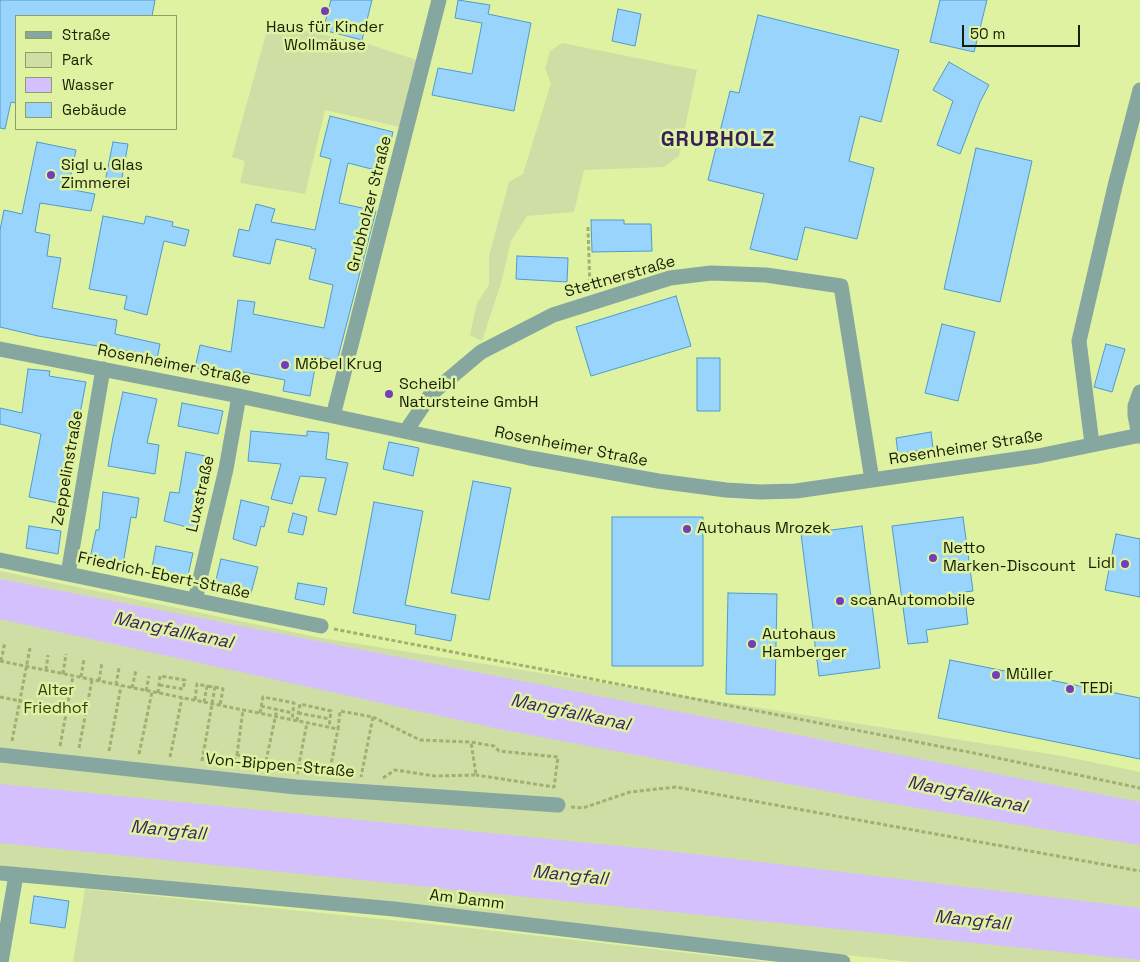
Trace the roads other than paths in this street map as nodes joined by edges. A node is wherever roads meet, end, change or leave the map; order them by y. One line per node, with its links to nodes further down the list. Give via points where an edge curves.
1 (439, 0): 7 (street, Grubholzer Straße)
2 (1140, 90): 10 (street, via 1079,341)
3 (0, 349): 4 (street, Rosenheimer Straße)
4 (103, 369): 6 (street, Rosenheimer Straße); 13 (street, Zeppelinstraße)
5 (1140, 392): 9 (street, via 1135,406)
6 (239, 396): 7 (street, Rosenheimer Straße); 14 (street, Luxstraße, via 226,469)
7 (333, 416): 8 (street, Rosenheimer Straße)
8 (406, 431): 11 (street, Rosenheimer Straße, via 530,458 726,490 796,491); 11 (street, Stettnerstraße, via 431,394 481,352 553,315 670,278 711,273 766,275 841,286)
9 (1139, 435): 10 (street, Rosenheimer Straße)
10 (1092, 444): 11 (street, Rosenheimer Straße, via 1038,456)
11 (872, 480)
12 (0, 560): 13 (street, Friedrich-Ebert-Straße)
13 (68, 574): 14 (street, Friedrich-Ebert-Straße)
14 (195, 600): 15 (street, Friedrich-Ebert-Straße)
15 (321, 626)
16 (3, 748): 17 (street, Von-Bippen-Straße, via 296,787)
17 (558, 805)
18 (0, 873): 19 (street, Am Damm)
19 (16, 875): 20 (street); 21 (street, Am Damm, via 394,909)
20 (1, 962)
21 (843, 962)

